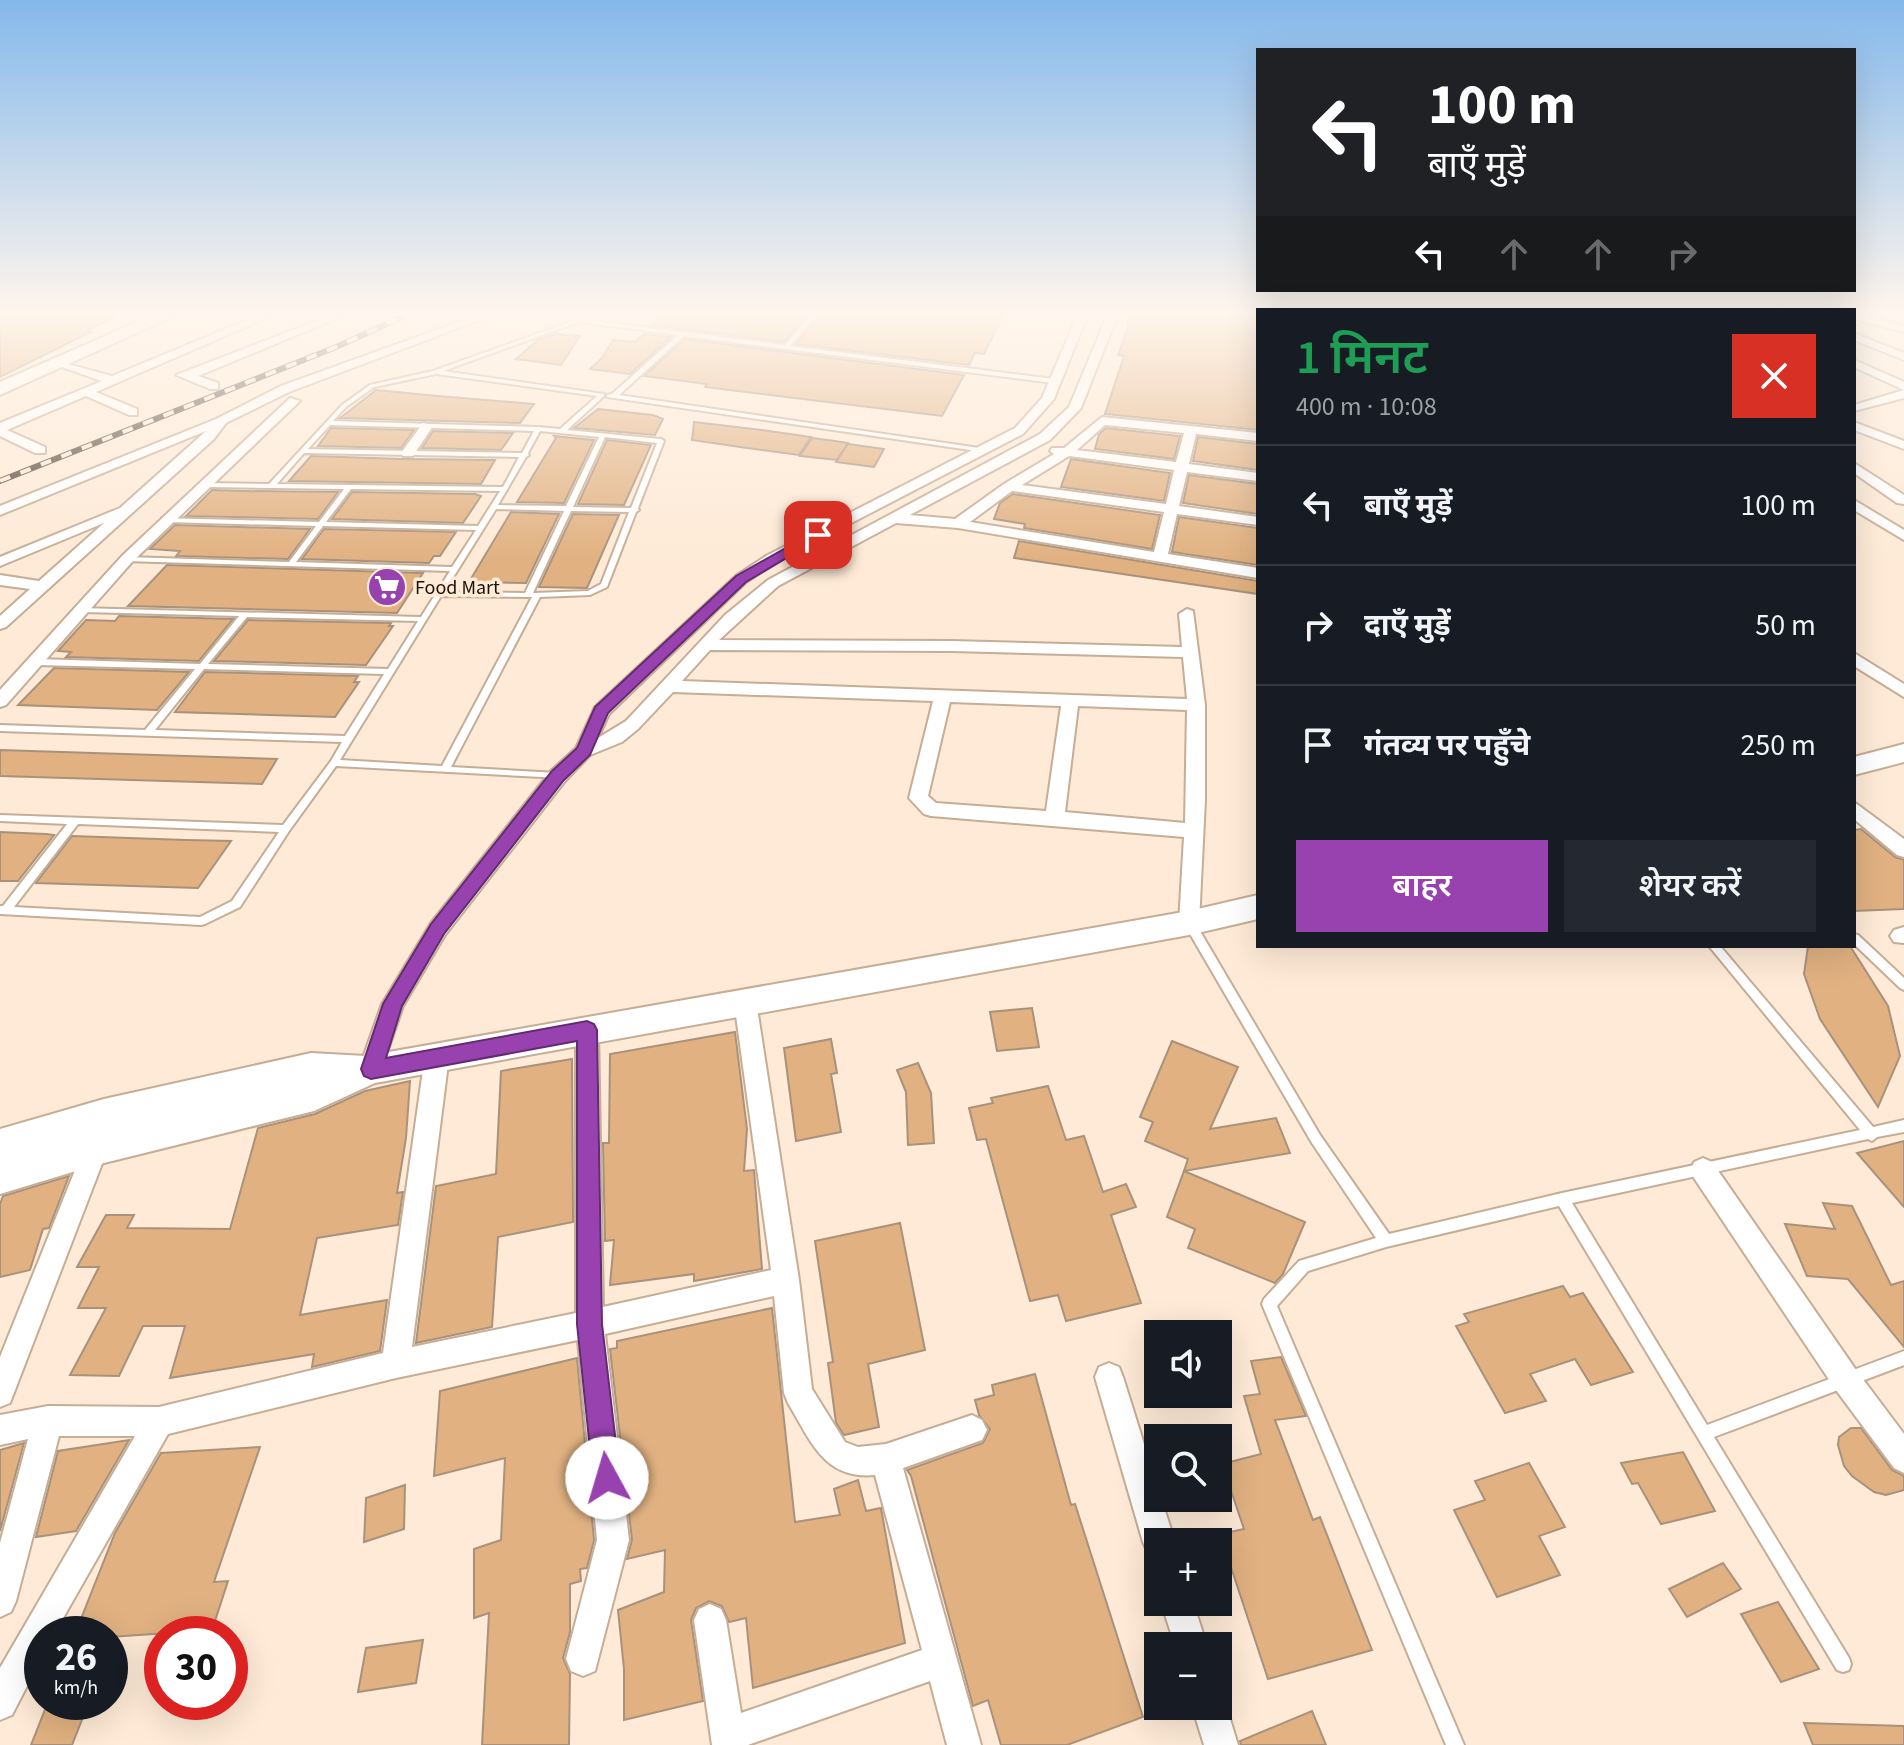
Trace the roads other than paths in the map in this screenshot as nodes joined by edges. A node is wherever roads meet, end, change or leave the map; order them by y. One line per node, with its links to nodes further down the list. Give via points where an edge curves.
1 (70, 397): 19 (street)
2 (99, 397): 12 (street)
3 (268, 397): 13 (street)
4 (356, 397): 14 (lane)
5 (599, 397): 20 (lane)
6 (624, 397): 26 (lane)
7 (1049, 397): 26 (street, via 1019,431)
8 (1079, 397): 24 (street, via 1045,437)
9 (1892, 397): 11 (street)
10 (294, 401): 34 (street)
11 (1857, 408)
12 (133, 412)
13 (222, 420): 43 (street); 46 (street)
14 (328, 423): 15 (lane); 27 (lane)
15 (427, 426): 17 (lane); 29 (street)
16 (1856, 427): 23 (street)
17 (538, 429): 20 (lane); 30 (lane)
18 (1191, 429): 22 (street); 28 (street, via 1102,421); 31 (street)
19 (0, 430): 25 (street)
20 (562, 431): 21 (lane)
21 (603, 436): 42 (lane); 44 (lane, via 661,441)
22 (1256, 437)
23 (1904, 445)
24 (1025, 447): 28 (street); 47 (street)
25 (40, 450)
26 (984, 450): 84 (street, via 741,579 601,711)
27 (302, 451): 29 (lane); 35 (lane)
28 (1067, 452): 31 (street); 37 (street)
29 (408, 453): 30 (lane)
30 (526, 455): 38 (lane)
31 (1181, 467): 33 (street); 45 (street)
32 (1856, 468): 39 (street)
33 (1256, 477)
34 (207, 485): 35 (lane); 48 (street)
35 (272, 485): 36 (lane)
36 (350, 486): 38 (lane); 50 (lane)
37 (1009, 487): 45 (street); 51 (street)
38 (505, 489): 41 (lane)
39 (1902, 500)
40 (1856, 505): 53 (street)
41 (493, 507): 42 (lane); 52 (lane)
42 (567, 509): 44 (lane); 63 (lane)
43 (126, 510): 56 (street); 61 (street)
44 (636, 510): 63 (lane, via 600,590)
45 (1169, 510): 49 (street); 54 (street)
46 (0, 511)
47 (892, 518): 51 (street); 69 (street, via 773,583)
48 (165, 520): 50 (lane); 55 (street)
49 (1256, 521)
50 (325, 522): 52 (lane); 57 (lane)
51 (958, 524): 54 (street)
52 (481, 528): 58 (lane)
53 (1904, 536)
54 (1160, 557): 59 (street)
55 (127, 559): 57 (lane); 64 (street)
56 (0, 562)
57 (291, 564): 58 (lane)
58 (455, 569): 62 (lane)
59 (1256, 573)
60 (0, 580): 61 (street)
61 (41, 586): 68 (street)
62 (439, 594): 63 (lane); 67 (lane)
63 (533, 595): 88 (lane)
64 (83, 610): 65 (lane); 72 (street)
65 (245, 614): 67 (lane); 73 (lane)
66 (1187, 614): 70 (street)
67 (423, 619): 74 (lane)
68 (0, 624)
69 (708, 645): 70 (street); 75 (street)
70 (1188, 652): 80 (street)
71 (1856, 659): 76 (street)
72 (37, 662): 73 (lane); 78 (street)
73 (200, 667): 74 (lane); 82 (lane)
74 (390, 672): 83 (lane)
75 (669, 686): 77 (street); 84 (street, via 616,738)
76 (1904, 692)
77 (943, 695): 79 (street); 92 (street, via 918,798 922,804 931,809)
78 (0, 701)
79 (1070, 702): 80 (street); 92 (street)
80 (1196, 705): 95 (street)
81 (0, 728): 82 (lane)
82 (149, 731): 83 (lane)
83 (348, 739): 86 (lane)
84 (584, 751): 89 (street)
85 (1904, 753): 87 (main road)
86 (334, 763): 88 (lane); 94 (lane)
87 (1856, 765)
88 (446, 767): 89 (lane)
89 (558, 776): 106 (street, via 438,929 393,1004)
90 (1856, 811): 96 (street)
91 (0, 818): 93 (lane)
92 (1055, 818): 95 (street)
93 (75, 821): 94 (lane); 98 (lane)
94 (286, 829): 98 (lane, via 236,904 201,921)
95 (1194, 831): 99 (street)
96 (1904, 850)
97 (1256, 907): 99 (main road)
98 (2, 911)
99 (1189, 923): 103 (main road); 114 (lane, via 1316,1139)
100 (1856, 940): 102 (lane)
101 (1716, 948): 108 (lane)
102 (1904, 985)
103 (745, 1001): 104 (main road); 115 (street)
104 (587, 1030): 105 (main road); 116 (street)
105 (437, 1056): 106 (main road); 118 (street)
106 (371, 1069): 109 (main road, via 311,1068); 110 (main road, via 314,1095)
107 (1904, 1126): 108 (lane)
108 (1872, 1135): 111 (lane)
109 (6, 1139)
110 (96, 1148): 112 (main road); 121 (street)
111 (1703, 1170): 113 (lane); 120 (street)
112 (0, 1176)
113 (1562, 1199): 114 (lane); 126 (lane)
114 (1386, 1241): 140 (lane, via 1304,1266 1269,1304)
115 (786, 1280): 116 (street); 128 (street, via 798,1393 835,1452 857,1462)
116 (590, 1324): 118 (street); 132 (street, via 613,1540)
117 (1904, 1358): 120 (lane)
118 (396, 1364): 123 (street)
119 (1109, 1377): 129 (street)
120 (1846, 1380): 126 (lane); 127 (street)
121 (0, 1393)
122 (48, 1421): 123 (street); 124 (street); 130 (street)
123 (159, 1422): 135 (street)
124 (0, 1430)
125 (972, 1430): 128 (street)
126 (1704, 1434): 134 (lane)
127 (1904, 1458)
128 (886, 1459): 133 (street)
129 (1155, 1528)
130 (0, 1601)
131 (710, 1620): 137 (street)
132 (583, 1659)
133 (941, 1660): 137 (street); 138 (street)
134 (1843, 1664)
135 (0, 1703)
136 (1213, 1720): 139 (street)
137 (729, 1740)
138 (964, 1745)
139 (1221, 1745)
140 (1455, 1745)

